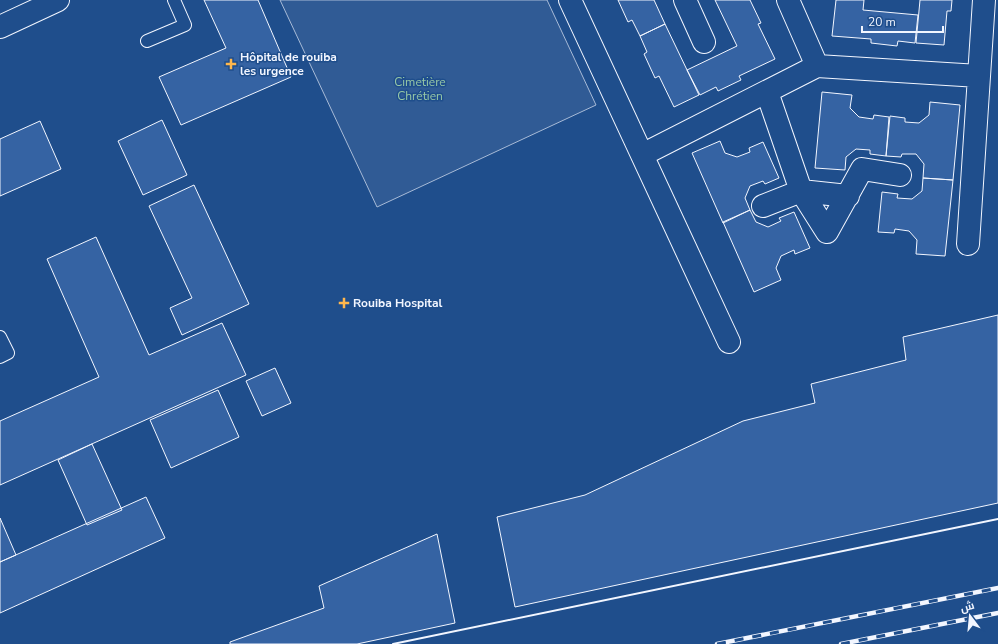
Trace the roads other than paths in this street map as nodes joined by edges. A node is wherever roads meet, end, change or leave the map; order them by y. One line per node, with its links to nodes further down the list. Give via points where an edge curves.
1 (58, 0): 7 (street)
2 (174, 0): 8 (lane, via 185,25)
3 (570, 0): 13 (street)
4 (684, 0): 9 (street)
5 (788, 0): 10 (street)
6 (984, 0): 11 (street)
7 (0, 27)
8 (148, 40)
9 (704, 42)
10 (817, 66): 11 (street); 12 (street)
11 (979, 76): 18 (street)
12 (767, 92): 13 (street); 15 (street)
13 (642, 155): 20 (street)
14 (900, 175): 16 (street, via 862,169)
15 (801, 191): 16 (street); 16 (street, via 827,232); 17 (street)
16 (848, 196)
17 (763, 206)
18 (968, 244)
19 (0, 337): 21 (lane, via 8,353)
20 (729, 342)
21 (0, 357)

